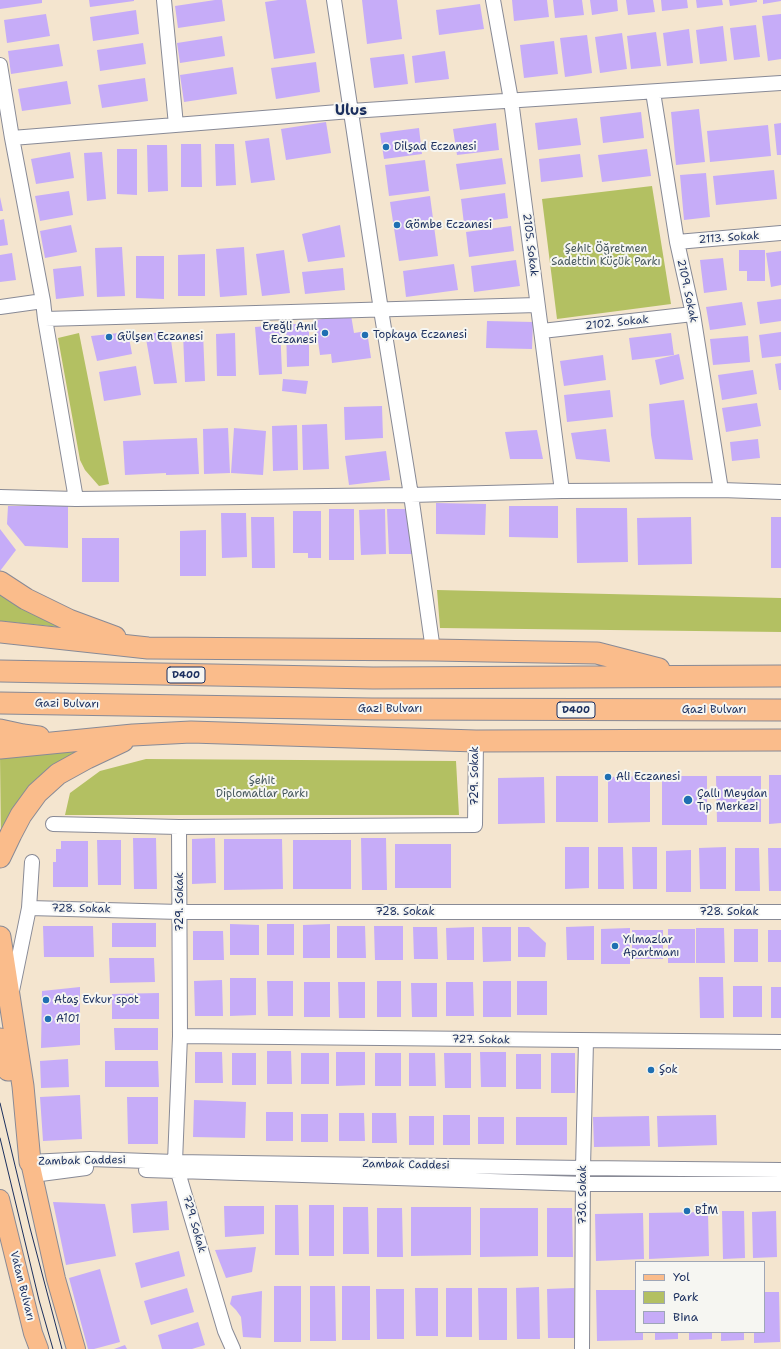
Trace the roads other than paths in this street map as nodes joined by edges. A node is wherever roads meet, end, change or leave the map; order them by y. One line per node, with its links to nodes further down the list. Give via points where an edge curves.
1 (164, 0): 9 (street)
2 (334, 0): 8 (street)
3 (493, 0): 7 (street, 2105. Sokak)
4 (0, 65): 10 (street)
5 (781, 83): 6 (street)
6 (653, 92): 7 (street); 12 (street, 2109. Sokak)
7 (511, 100): 8 (street); 14 (street, 2105. Sokak)
8 (351, 111): 9 (street); 16 (street)
9 (176, 125): 10 (street)
10 (12, 138): 13 (street)
11 (781, 234): 12 (street, 2113. Sokak)
12 (677, 242): 17 (street, 2109. Sokak)
13 (43, 301): 15 (street); 18 (street)
14 (537, 305): 16 (street); 19 (street, 2105. Sokak)
15 (0, 306)
16 (381, 310): 18 (street); 23 (street)
17 (693, 314): 19 (street, 2102. Sokak); 20 (street, 2109. Sokak)
18 (45, 319): 25 (street)
19 (542, 331): 21 (street, 2105. Sokak)
20 (720, 490): 21 (street); 22 (street)
21 (562, 491): 23 (street)
22 (781, 492)
23 (411, 495): 25 (street); 31 (street)
24 (0, 497): 25 (street)
25 (76, 499)
26 (0, 582): 30 (highway, via 26,599 69,620)
27 (0, 632): 28 (highway)
28 (35, 636): 29 (highway); 30 (highway)
29 (0, 644)
30 (148, 648): 31 (highway)
31 (433, 650): 34 (highway, via 597,653)
32 (0, 671): 34 (highway, D400, via 373,678)
33 (781, 676): 34 (highway, D400)
34 (688, 677)
35 (0, 703): 36 (highway, Gazi Bulvarı / D400, via 372,709)
36 (781, 710)
37 (0, 730): 40 (highway)
38 (133, 736): 40 (highway); 41 (highway, via 191,732); 45 (highway, via 58,774 37,793)
39 (781, 740): 41 (highway)
40 (72, 741): 42 (highway)
41 (476, 741): 44 (street, 729. Sokak, via 475,826)
42 (0, 748)
43 (53, 824): 44 (street)
44 (179, 828): 48 (street, 729. Sokak)
45 (0, 857)
46 (32, 862): 47 (street)
47 (29, 908): 48 (street, 728. Sokak); 51 (street)
48 (180, 912): 49 (street, 728. Sokak); 52 (street, 729. Sokak)
49 (781, 912)
50 (0, 937): 51 (highway)
51 (10, 1006): 57 (highway, via 23,1086)
52 (180, 1036): 54 (street, 727. Sokak); 56 (street, 729. Sokak)
53 (0, 1039): 57 (highway)
54 (586, 1041): 55 (street, 727. Sokak); 58 (street, 730. Sokak)
55 (781, 1042)
56 (177, 1167): 57 (street, Zambak Caddesi, via 90,1159); 58 (street, Zambak Caddesi); 60 (street, Zambak Caddesi); 65 (street, 729. Sokak, via 225,1331)
57 (31, 1168): 64 (main road, via 56,1279)
58 (583, 1168): 59 (street, Zambak Caddesi); 60 (street, 730. Sokak)
59 (781, 1170)
60 (584, 1184): 61 (street, Zambak Caddesi); 66 (street, 730. Sokak)
61 (781, 1184)
62 (0, 1199): 63 (main road, Vatan Bulvarı)
63 (39, 1349)
64 (76, 1349)
65 (233, 1349)
66 (582, 1349)

